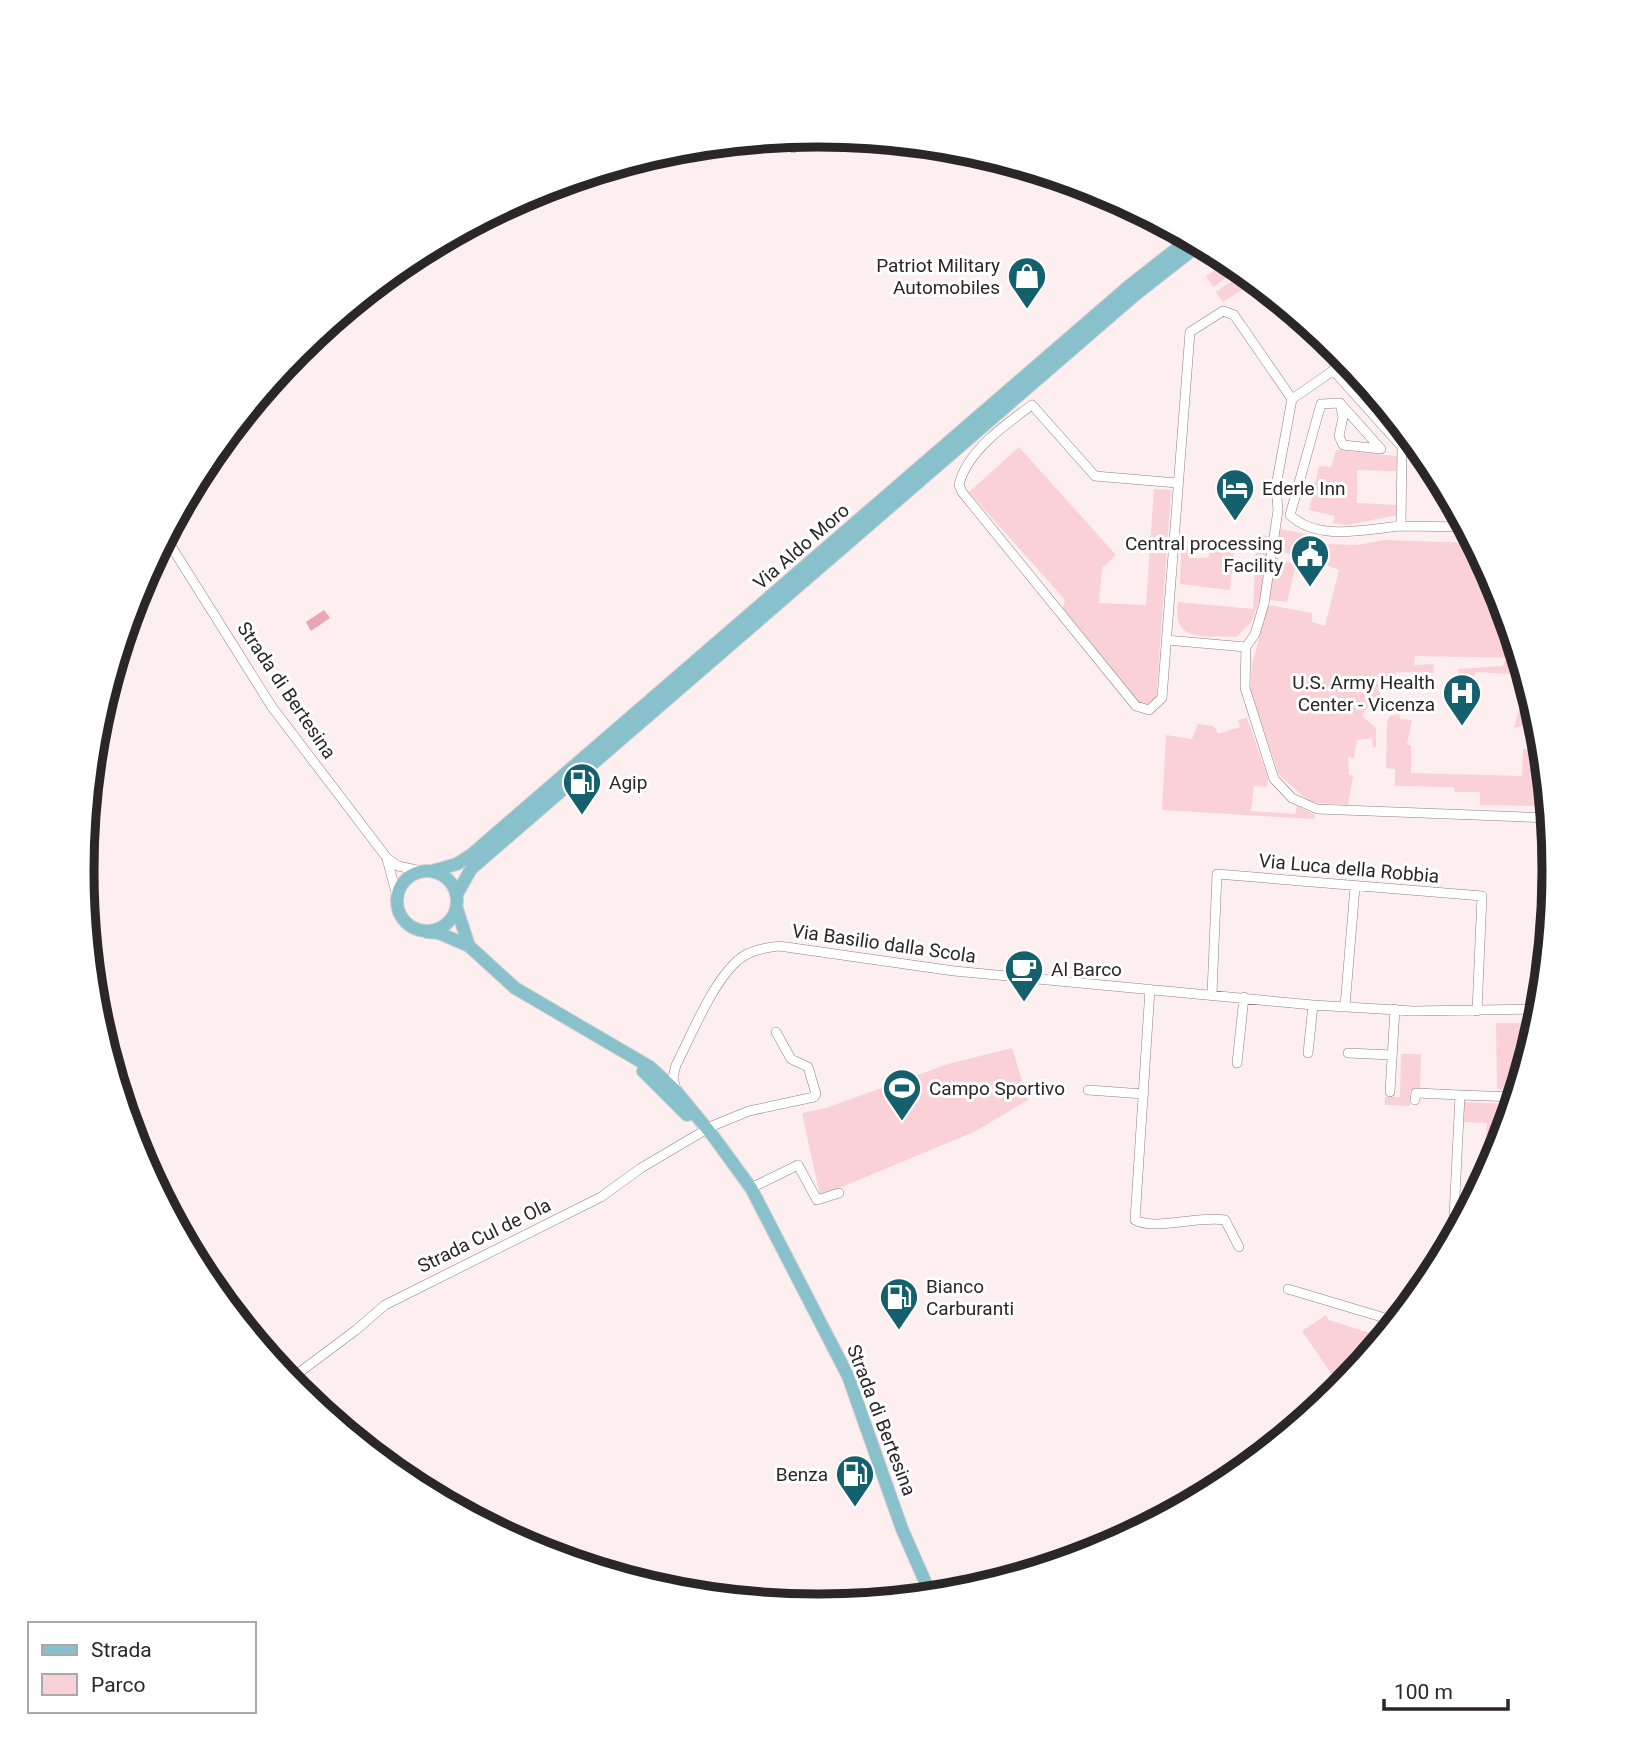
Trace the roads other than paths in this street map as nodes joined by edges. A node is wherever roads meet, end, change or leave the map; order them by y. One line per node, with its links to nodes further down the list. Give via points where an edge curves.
1 (1181, 245): 17 (main road, Via Aldo Moro, via 471,855 457,864)
2 (1191, 251): 19 (main road, Via Aldo Moro, via 471,869)
3 (1338, 367): 4 (street)
4 (1333, 370): 5 (street); 10 (street, via 1402,447)
5 (1292, 399): 7 (street, via 1234,315 1223,311 1190,332); 8 (street, via 1276,486)
6 (1340, 403): 6 (street, via 1343,445 1381,449); 9 (street, via 1321,404)
7 (1177, 483): 13 (street); 13 (street, via 1095,476 1032,405 972,459 959,485 1140,709 1149,710 1162,698)
8 (1278, 510): 9 (street); 14 (street, via 1264,604)
9 (1290, 515): 10 (street, via 1329,532)
10 (1402, 526): 11 (street)
11 (1454, 527)
12 (171, 547): 16 (street, Strada di Bertesina, via 272,707)
13 (1166, 640): 14 (street)
14 (1246, 647): 15 (street, via 1245,688 1274,779 1292,798 1317,809)
15 (1539, 818)
16 (387, 858): 17 (street, via 398,866); 20 (street, Strada di Bertesina)
17 (426, 871): 19 (main road, via 450,881); 20 (main road, via 408,877)
18 (1355, 887): 25 (street, Via Luca della Robbia, via 1217,874); 28 (street); 31 (street, Via Luca della Robbia, via 1482,896)
19 (457, 894): 21 (main road, Strada di Bertesina)
20 (397, 896): 22 (main road, Strada di Bertesina, via 399,914 406,923)
21 (457, 909): 22 (main road, via 446,926); 23 (main road, Strada di Bertesina)
22 (427, 932): 23 (main road, Strada di Bertesina)
23 (469, 946): 35 (main road, Strada di Bertesina, via 515,988)
24 (1150, 989): 25 (street, Via Basilio dalla Scola); 38 (street, Via Basilio dalla Scola, via 954,971 779,946 739,959 726,973); 44 (street)
25 (1212, 993): 26 (street, Via Basilio dalla Scola)
26 (1244, 997): 27 (street, Via Basilio dalla Scola); 37 (street)
27 (1313, 1005): 28 (street, Via Basilio dalla Scola); 33 (street)
28 (1345, 1006): 29 (street, Via Basilio dalla Scola)
29 (1395, 1009): 31 (street, Via Basilio dalla Scola); 36 (street)
30 (1528, 1010): 31 (street, Via Basilio dalla Scola)
31 (1477, 1012)
32 (776, 1032): 48 (street, via 791,1059 808,1067 814,1097 749,1111)
33 (1308, 1053)
34 (1348, 1053): 36 (street)
35 (625, 1054): 39 (main road, Strada di Bertesina); 40 (main road, Strada di Bertesina)
36 (1392, 1055): 43 (street)
37 (1237, 1063)
38 (676, 1065): 40 (street); 41 (street, Via Basilio dalla Scola)
39 (642, 1070): 41 (street); 48 (main road, Strada di Bertesina)
40 (656, 1072): 41 (main road, Strada di Bertesina)
41 (672, 1084): 48 (main road, Strada di Bertesina)
42 (1088, 1090): 44 (street)
43 (1390, 1092)
44 (1144, 1094): 52 (street, via 1135,1220 1225,1220)
45 (1460, 1095): 46 (street); 47 (street, via 1416,1093); 51 (street)
46 (1505, 1097)
47 (1415, 1100)
48 (704, 1130): 49 (main road, Strada di Bertesina); 55 (street, Strada Cul de Ola, via 601,1197 384,1305)
49 (751, 1188): 50 (street, via 799,1165 817,1200); 56 (main road, Strada di Bertesina, via 848,1376)
50 (839, 1193)
51 (1454, 1215)
52 (1238, 1247)
53 (1288, 1289): 54 (street)
54 (1386, 1318)
55 (298, 1373)
56 (927, 1585)

